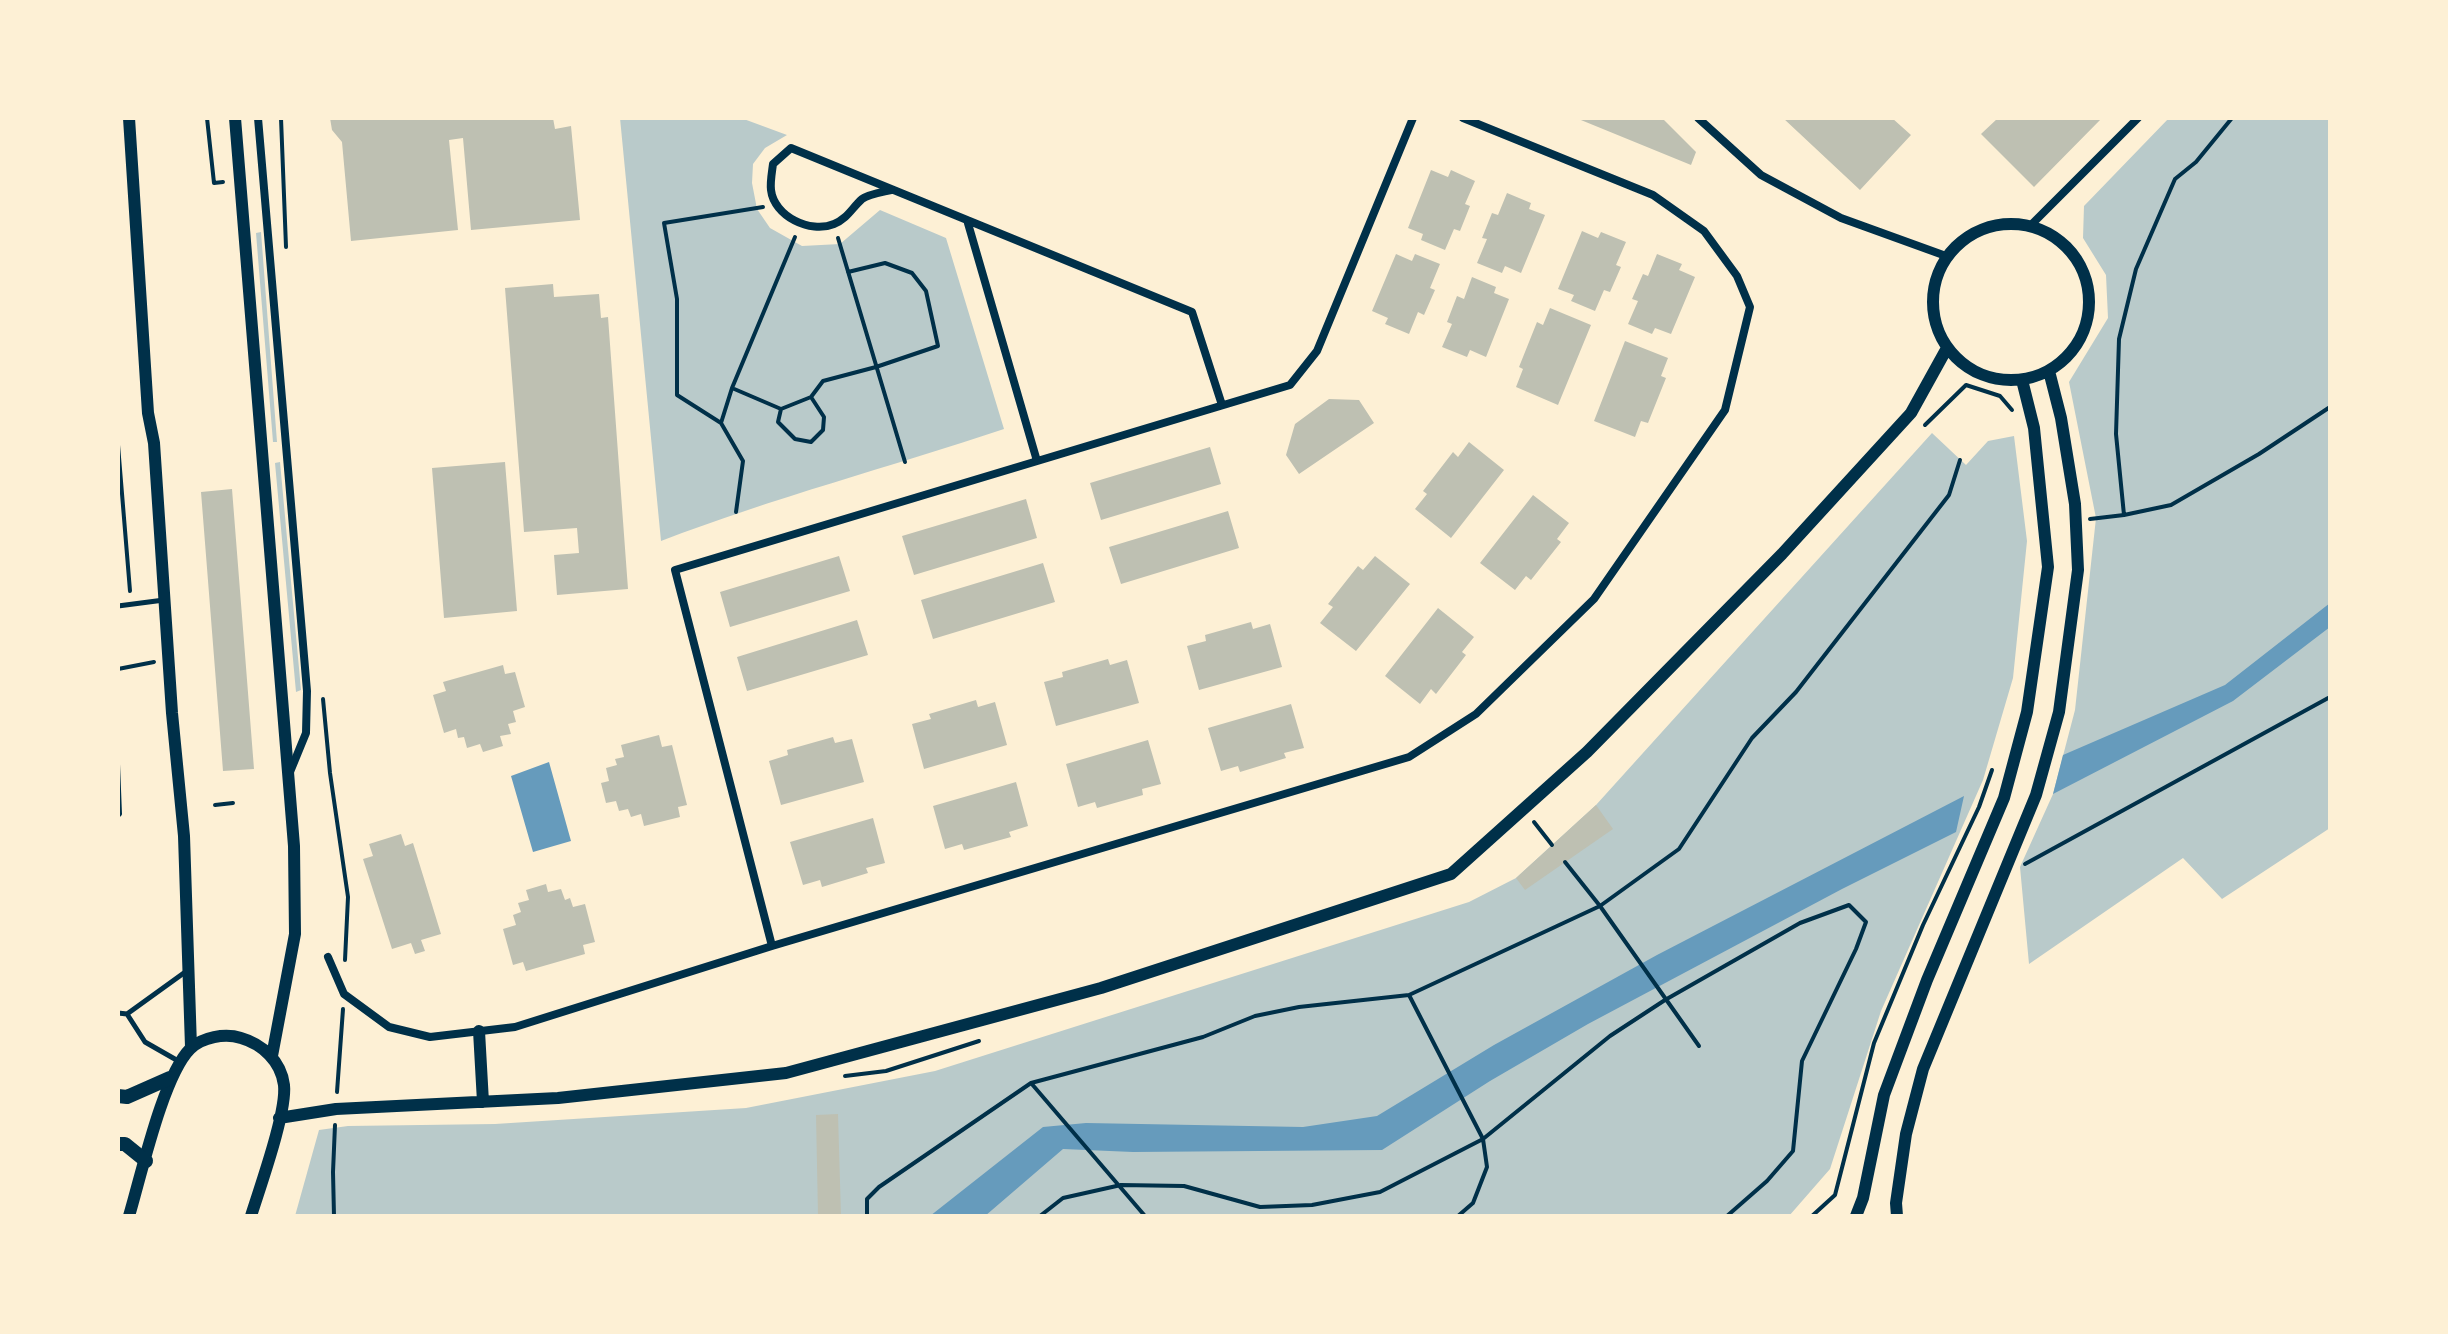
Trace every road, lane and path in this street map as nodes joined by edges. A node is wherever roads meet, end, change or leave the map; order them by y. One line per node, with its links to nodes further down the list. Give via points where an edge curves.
1 (129, 118): 36 (street)
2 (235, 118): 43 (street)
3 (258, 118): 43 (street, via 307,691 306,733)
4 (281, 118): 10 (path)
5 (1413, 118): 25 (street, via 1317,351 1290,385)
6 (1463, 118): 53 (street, via 1653,195 1704,231 1737,276 1750,307 1725,410 1594,599 1476,714 1409,757)
7 (1698, 118): 17 (street, via 1761,175 1841,218)
8 (2138, 118): 16 (street)
9 (2232, 118): 34 (path, via 2175,179 2136,269 2119,339 2116,434)
10 (281, 174)
11 (891, 190): 12 (street, via 791,148 773,164 771,191); 13 (street); 15 (street, via 864,197)
12 (777, 202): 14 (street); 28 (path, via 664,223 677,299 677,395)
13 (967, 220): 25 (street, via 1192,312); 31 (street)
14 (798, 223): 15 (street, via 820,228); 23 (path)
15 (835, 224): 18 (path)
16 (2030, 226): 17 (street, via 1994,224 1972,233); 21 (street, via 2047,231 2068,248 2084,273 2090,300 2086,327 2076,346)
17 (1946, 256): 19 (street, via 1934,281 1931,308)
18 (848, 272): 20 (path); 20 (path, via 885,263 912,273 926,291 938,346)
19 (1947, 348): 22 (street, via 1975,373); 69 (street, via 1911,413 1782,554 1587,752 1451,874 1101,988 786,1073)
20 (876, 367): 24 (path, via 823,381); 32 (path)
21 (2049, 371): 22 (street); 35 (street)
22 (2022, 380): 86 (street, via 2034,428 2048,567 2027,712 2004,798 1884,1095)
23 (732, 388): 27 (path); 28 (path)
24 (811, 397): 27 (path); 27 (path, via 824,417 823,430 811,442 795,439 778,422)
25 (1222, 405): 31 (street)
26 (2330, 407): 34 (path, via 2171,505)
27 (781, 409)
28 (721, 423): 33 (path, via 743,461)
29 (118, 445): 37 (path)
30 (1960, 460): 52 (path, via 1949,495 1796,692 1752,738 1679,849)
31 (1037, 461): 53 (street, via 675,570)
32 (905, 462)
33 (736, 512)
34 (2124, 515): 35 (path)
35 (2075, 519): 50 (street, via 2078,570 2059,712 2036,795)
36 (165, 600): 37 (lane); 55 (street, via 184,836)
37 (131, 604): 38 (lane)
38 (118, 606)
39 (157, 662): 40 (path)
40 (118, 669)
41 (2330, 697): 50 (path, via 2020,867)
42 (118, 764): 47 (path)
43 (289, 773): 64 (street, via 295,934)
44 (233, 803): 45 (path)
45 (215, 805)
46 (1528, 815): 48 (path)
47 (118, 816)
48 (1552, 845)
49 (1565, 862): 52 (path)
50 (2009, 862): 87 (street, via 1923,1069 1906,1134)
51 (348, 897): 56 (path)
52 (1600, 906): 57 (path); 58 (path)
53 (772, 946): 61 (street, via 515,1027)
54 (328, 957): 56 (street)
55 (188, 969): 60 (lane); 63 (street)
56 (344, 994): 61 (street, via 389,1027 430,1037); 70 (path)
57 (1409, 995): 67 (path, via 1255,1016 1203,1037); 72 (path)
58 (1665, 1000): 62 (path); 72 (path, via 1610,1036); 76 (path, via 1800,923 1849,905 1866,922 1802,1061 1793,1151)
59 (118, 1013): 60 (lane)
60 (127, 1014): 65 (lane, via 145,1042)
61 (479, 1031): 69 (street)
62 (1699, 1046)
63 (191, 1047): 64 (street, via 225,1033 251,1041); 65 (street)
64 (272, 1056): 71 (street, via 284,1084)
65 (181, 1062): 66 (street)
66 (170, 1078): 68 (main road); 74 (street)
67 (1031, 1083): 75 (path); 80 (path, via 879,1187 867,1199)
68 (118, 1096)
69 (483, 1102): 70 (street)
70 (336, 1109): 71 (street); 79 (path)
71 (279, 1118): 78 (street)
72 (1483, 1139): 75 (path, via 1380,1192 1312,1205 1260,1207 1184,1186); 83 (path, via 1487,1167 1473,1203)
73 (118, 1144): 74 (main road)
74 (146, 1161): 77 (street)
75 (1121, 1185): 81 (path, via 1063,1198); 82 (path)
76 (1734, 1209): 84 (path); 85 (path)
77 (129, 1216)
78 (251, 1216)
79 (334, 1216)
80 (867, 1216)
81 (1040, 1216)
82 (1145, 1216)
83 (1458, 1216)
84 (1727, 1216)
85 (1738, 1216)
86 (1856, 1216)
87 (1897, 1216)

